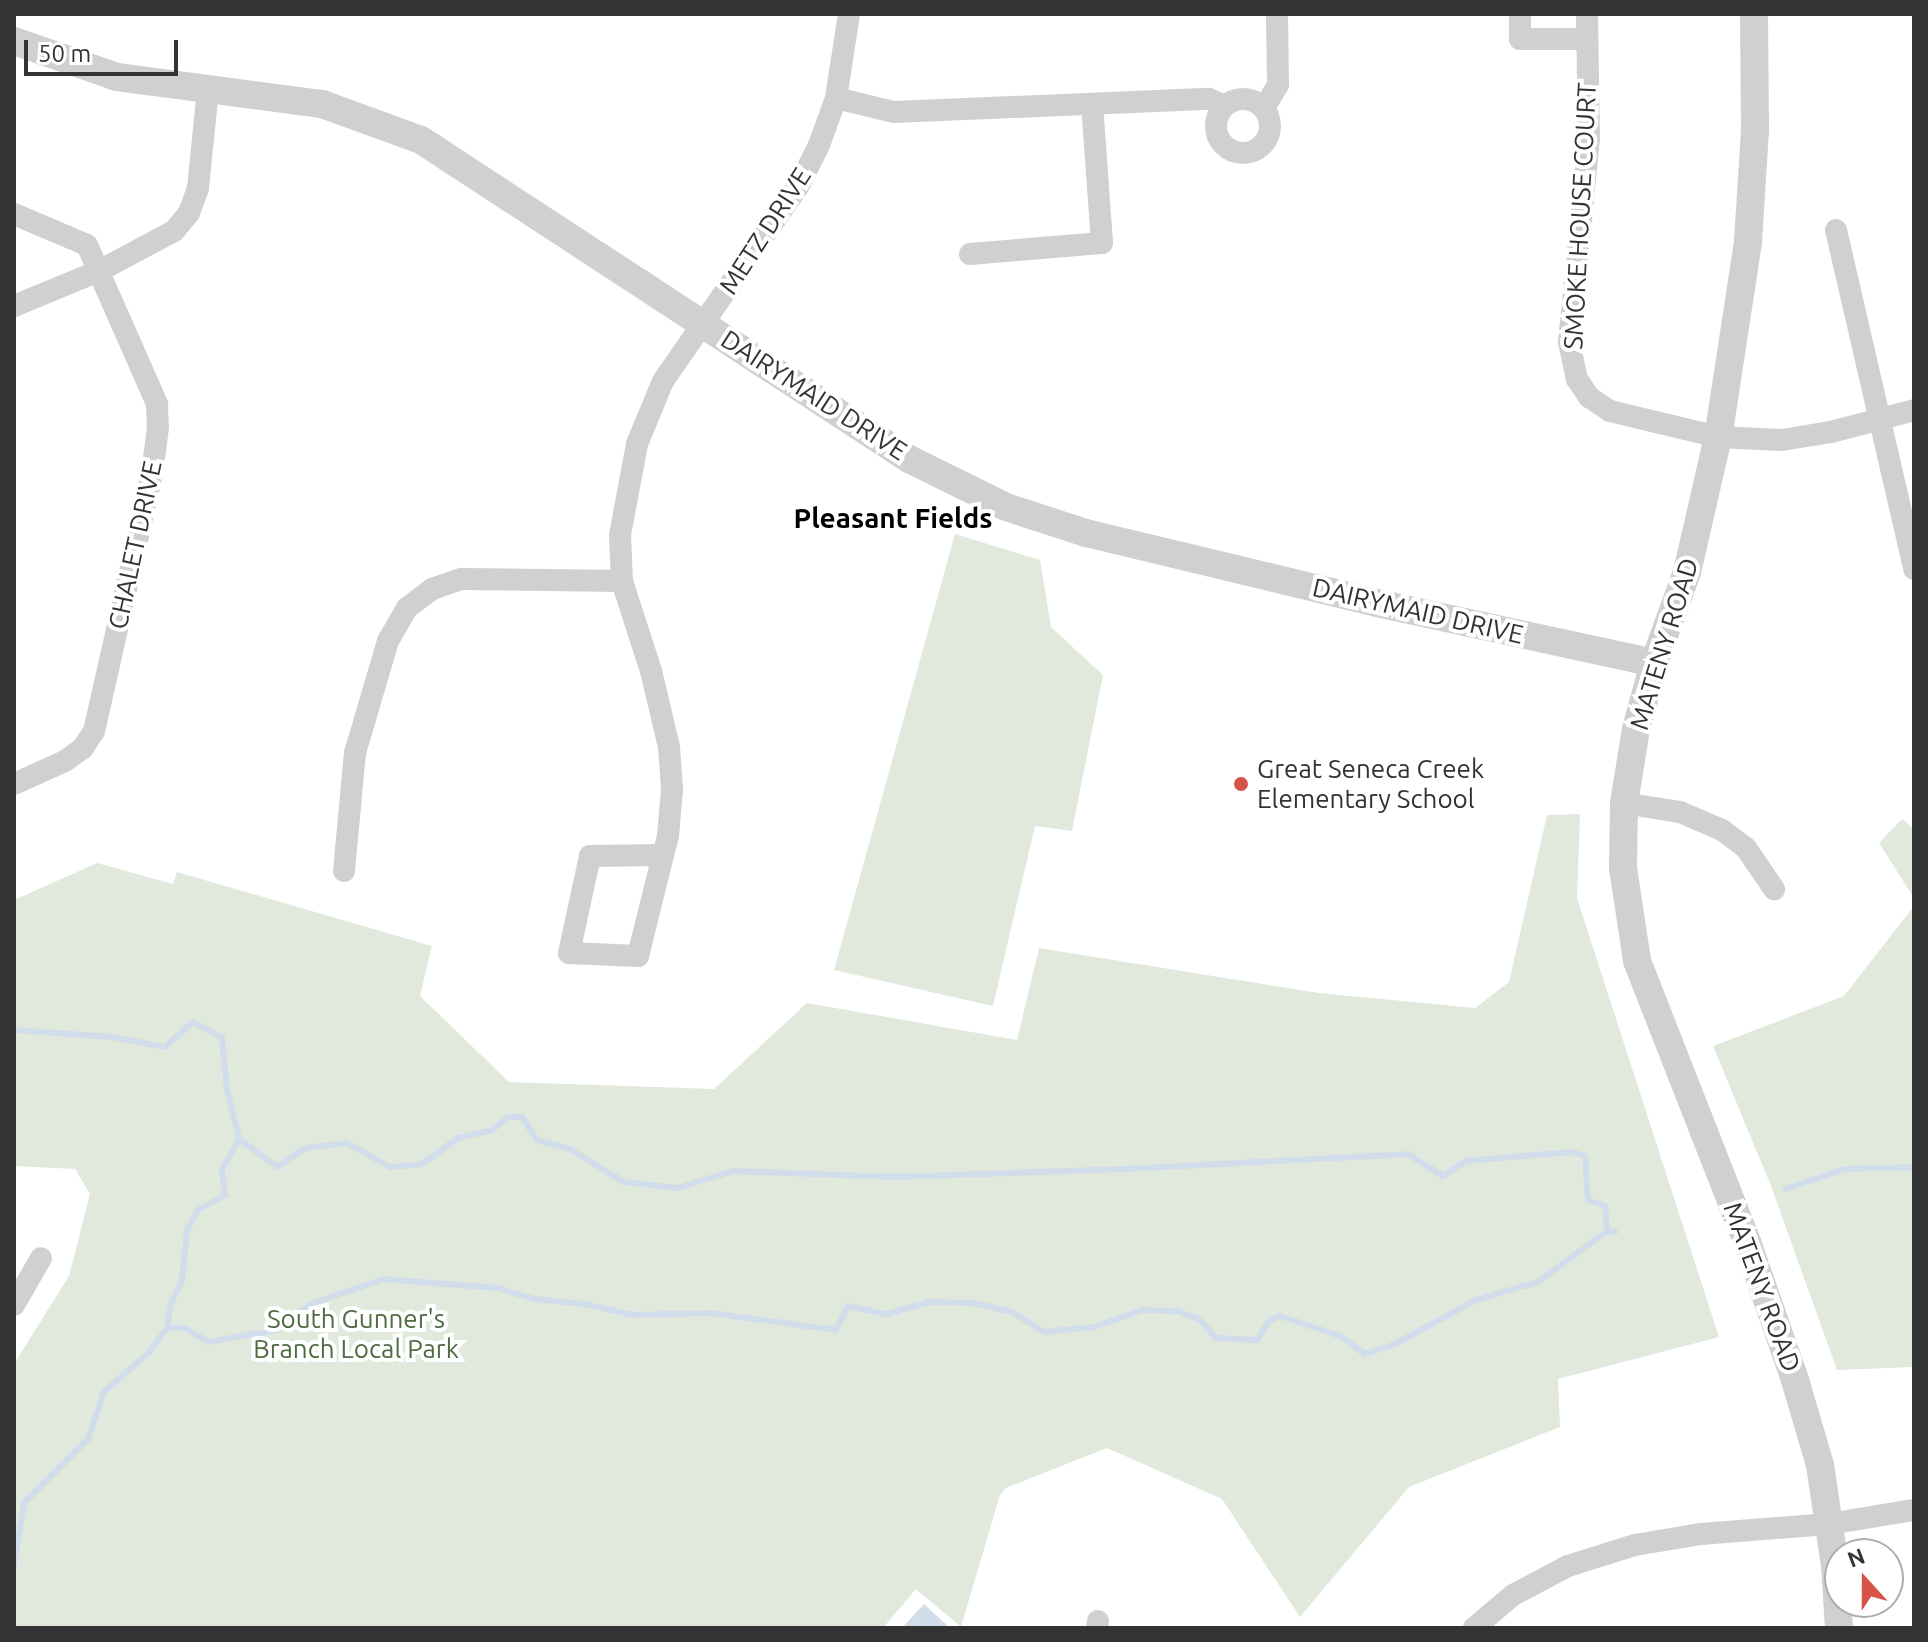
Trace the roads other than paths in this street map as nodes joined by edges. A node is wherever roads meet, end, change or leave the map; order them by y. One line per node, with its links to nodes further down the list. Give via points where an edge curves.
1 (849, 14): 9 (street, METZ DRIVE)
2 (1277, 14): 12 (street, via 1278,85)
3 (1520, 14): 6 (street, via 1520,39)
4 (1587, 14): 6 (street, SMOKE HOUSE COURT)
5 (1754, 14): 21 (street, MATENY ROAD, via 1755,130 1748,242)
6 (1587, 39): 21 (street, SMOKE HOUSE COURT, via 1589,138 1569,342 1577,379 1589,397 1610,411)
7 (14, 41): 8 (street, DAIRYMAID DRIVE, via 117,77)
8 (208, 89): 16 (street, via 198,188 189,213 174,231); 18 (street, DAIRYMAID DRIVE, via 322,104 421,140)
9 (836, 98): 10 (street, via 894,112); 18 (street, METZ DRIVE, via 798,187)
10 (1092, 104): 11 (street, via 1209,99); 15 (street, via 1102,243)
11 (1225, 106): 12 (street, via 1245,99); 12 (street, via 1217,135 1241,154 1268,139)
12 (1264, 108)
13 (14, 214): 16 (street, CHALET DRIVE, via 87,245)
14 (1836, 230): 20 (street)
15 (970, 254)
16 (99, 271): 17 (street); 25 (street, CHALET DRIVE, via 157,404 152,474 94,731 65,761)
17 (14, 306)
18 (704, 323): 23 (street, METZ DRIVE, via 663,381 637,444 620,535); 24 (street, DAIRYMAID DRIVE, via 909,459 1006,507 1086,533)
19 (1914, 410): 20 (street, SMOKE HOUSE COURT)
20 (1880, 420): 21 (street, SMOKE HOUSE COURT, via 1782,440); 22 (street)
21 (1718, 437): 24 (street, MATENY ROAD, via 1687,572)
22 (1914, 569)
23 (622, 581): 27 (street, METZ DRIVE, via 669,747 672,789); 28 (street, via 461,579 432,589 407,608 388,641 355,753)
24 (1654, 663): 26 (street, MATENY ROAD)
25 (14, 784)
26 (1624, 803): 29 (street, via 1680,812 1722,830 1746,848); 33 (street, MATENY ROAD, via 1626,904 1637,961 1795,1380 1820,1465)
27 (663, 855): 27 (street, METZ DRIVE, via 638,956 569,953 590,856)
28 (344, 871)
29 (1774, 889)
30 (41, 1258): 31 (street)
31 (14, 1305)
32 (1914, 1510): 33 (street)
33 (1829, 1524): 34 (street, via 1635,1545 1568,1566 1513,1595); 35 (street, MATENY ROAD)
34 (1474, 1628)
35 (1839, 1628)

